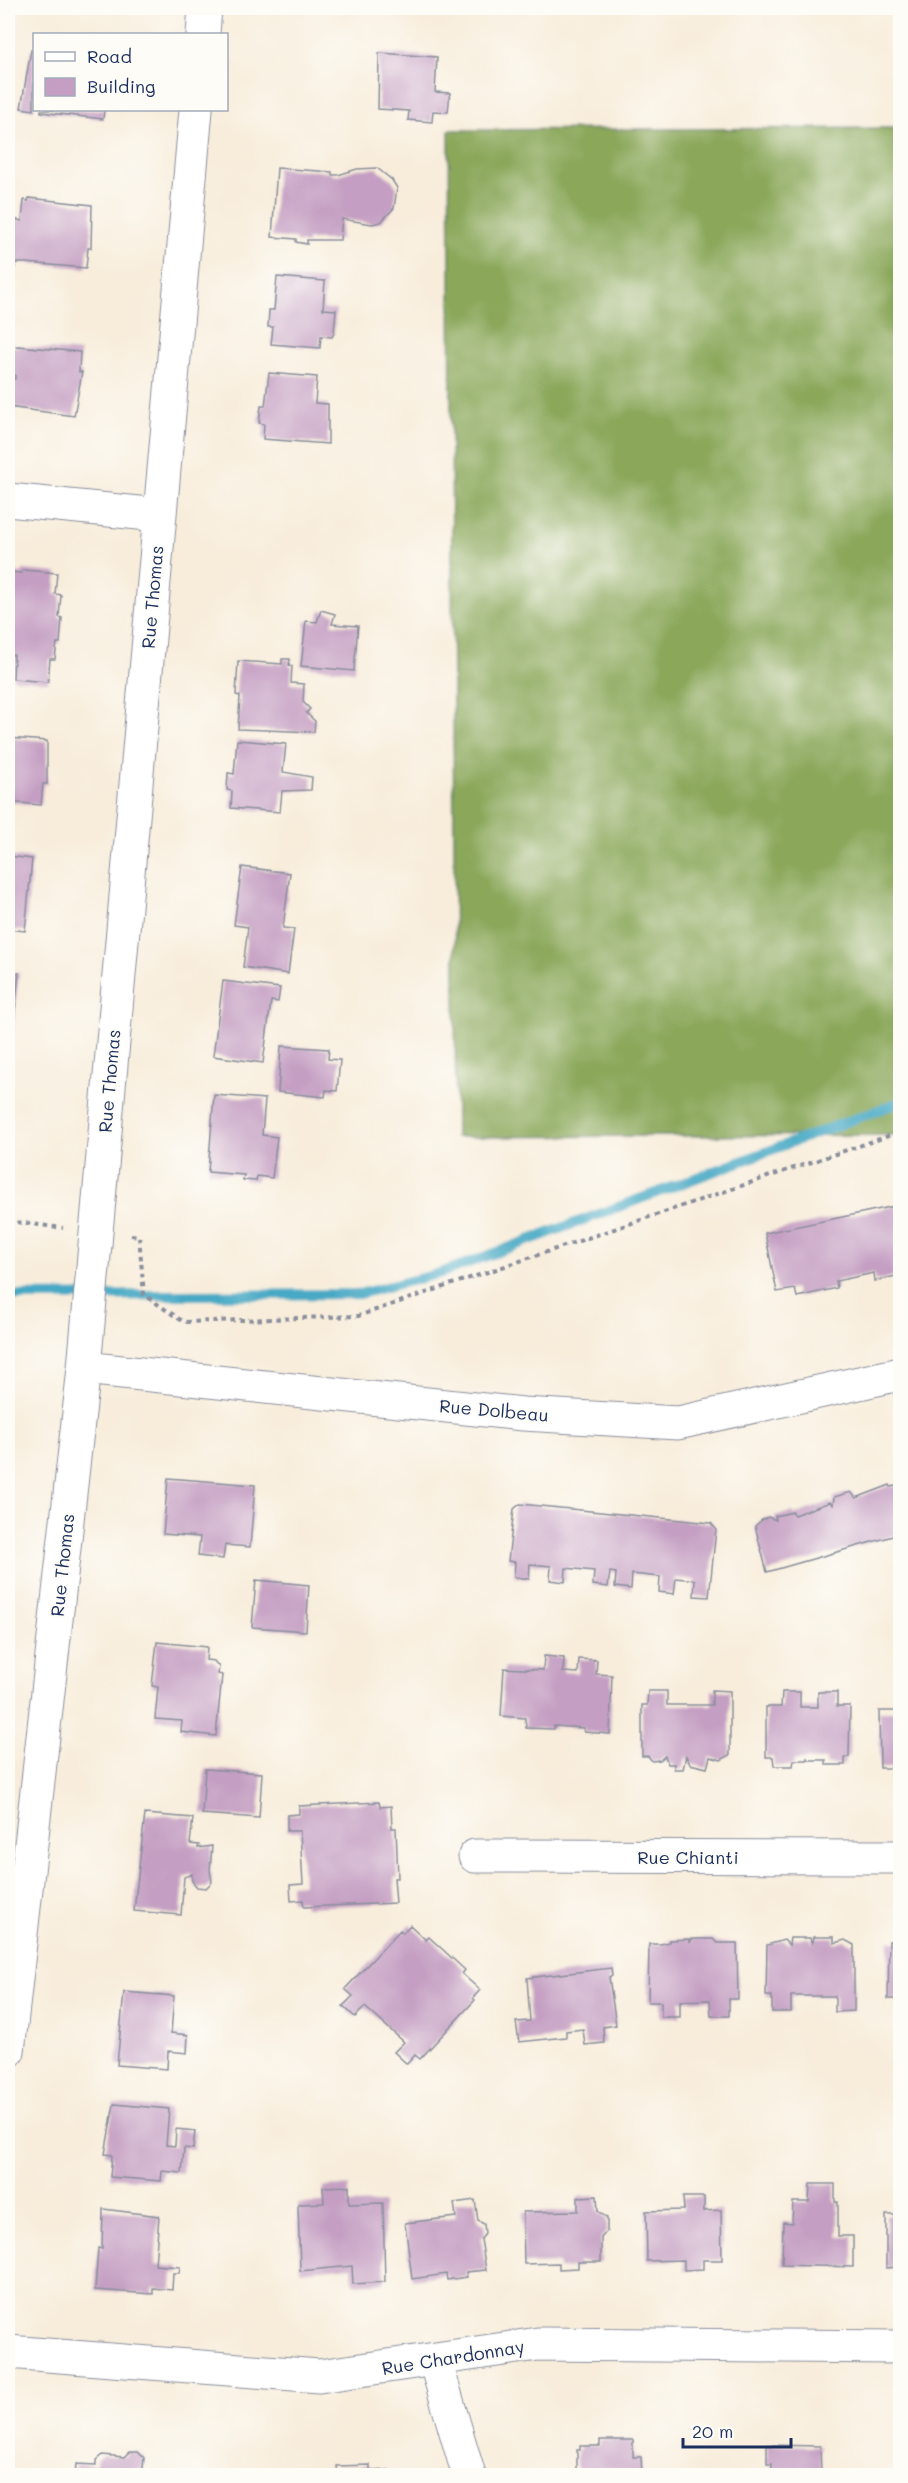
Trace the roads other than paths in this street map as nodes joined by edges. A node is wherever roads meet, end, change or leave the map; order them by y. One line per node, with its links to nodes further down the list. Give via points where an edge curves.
1 (205, 8): 2 (street)
2 (203, 33)
3 (196, 111): 5 (street, Rue Thomas)
4 (8, 500): 5 (street)
5 (159, 515): 6 (street, Rue Thomas)
6 (84, 1368): 7 (street, Rue Dolbeau, via 523,1414 678,1423); 10 (street, Rue Thomas)
7 (900, 1374)
8 (475, 1856): 9 (street, Rue Chianti)
9 (900, 1857)
10 (8, 2051)
11 (900, 2347): 13 (street, Rue Chardonnay, via 538,2344)
12 (8, 2352): 13 (street, Rue Chardonnay, via 319,2376)
13 (435, 2360): 14 (street)
14 (469, 2475)

